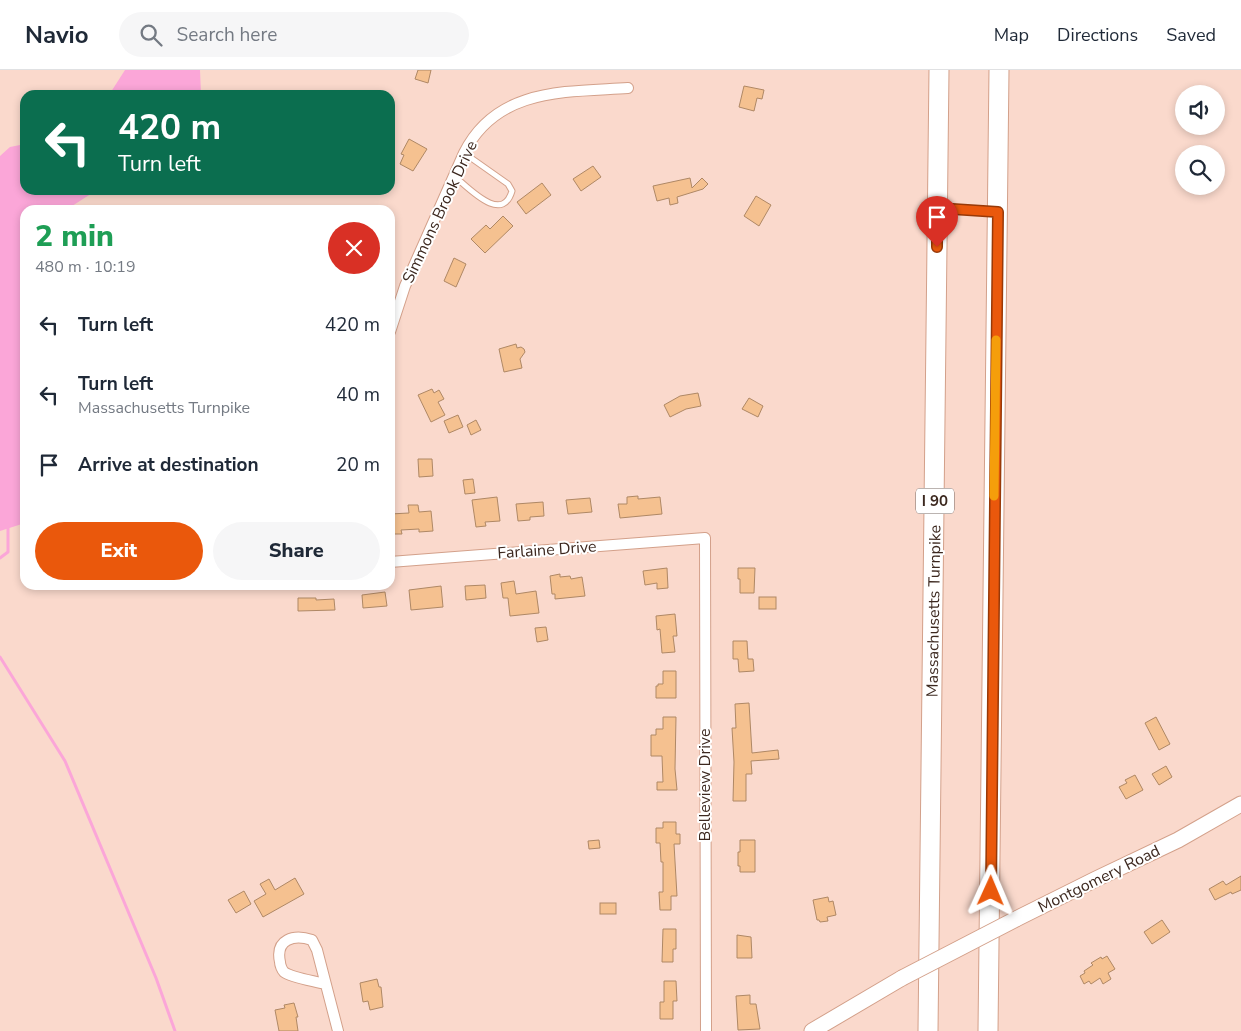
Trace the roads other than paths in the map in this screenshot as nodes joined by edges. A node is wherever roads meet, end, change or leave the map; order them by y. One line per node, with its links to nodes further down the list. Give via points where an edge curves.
1 (938, 70): 6 (highway, Massachusetts Turnpike / I 90)
2 (999, 70): 7 (highway)
3 (628, 88): 4 (street, Simmons Brook Drive, via 555,93 524,100 486,124)
4 (464, 153): 5 (street, Simmons Brook Drive); 5 (lane, via 508,184 512,191 509,199 493,206)
5 (454, 176): 8 (street, Simmons Brook Drive, via 405,286)
6 (937, 208): 7 (lane); 16 (highway, Massachusetts Turnpike / I 90)
7 (998, 212): 17 (highway)
8 (395, 317)
9 (705, 538): 10 (street, Farlaine Drive); 14 (street, Belleview Drive)
10 (395, 562)
11 (1241, 804): 15 (main road, Montgomery Road, bridge, via 1178,840 902,978)
12 (325, 984): 12 (street, via 312,940 301,936 291,938 281,946 278,954 284,972); 13 (street)
13 (338, 1031)
14 (706, 1031)
15 (812, 1031)
16 (928, 1031)
17 (988, 1031)

